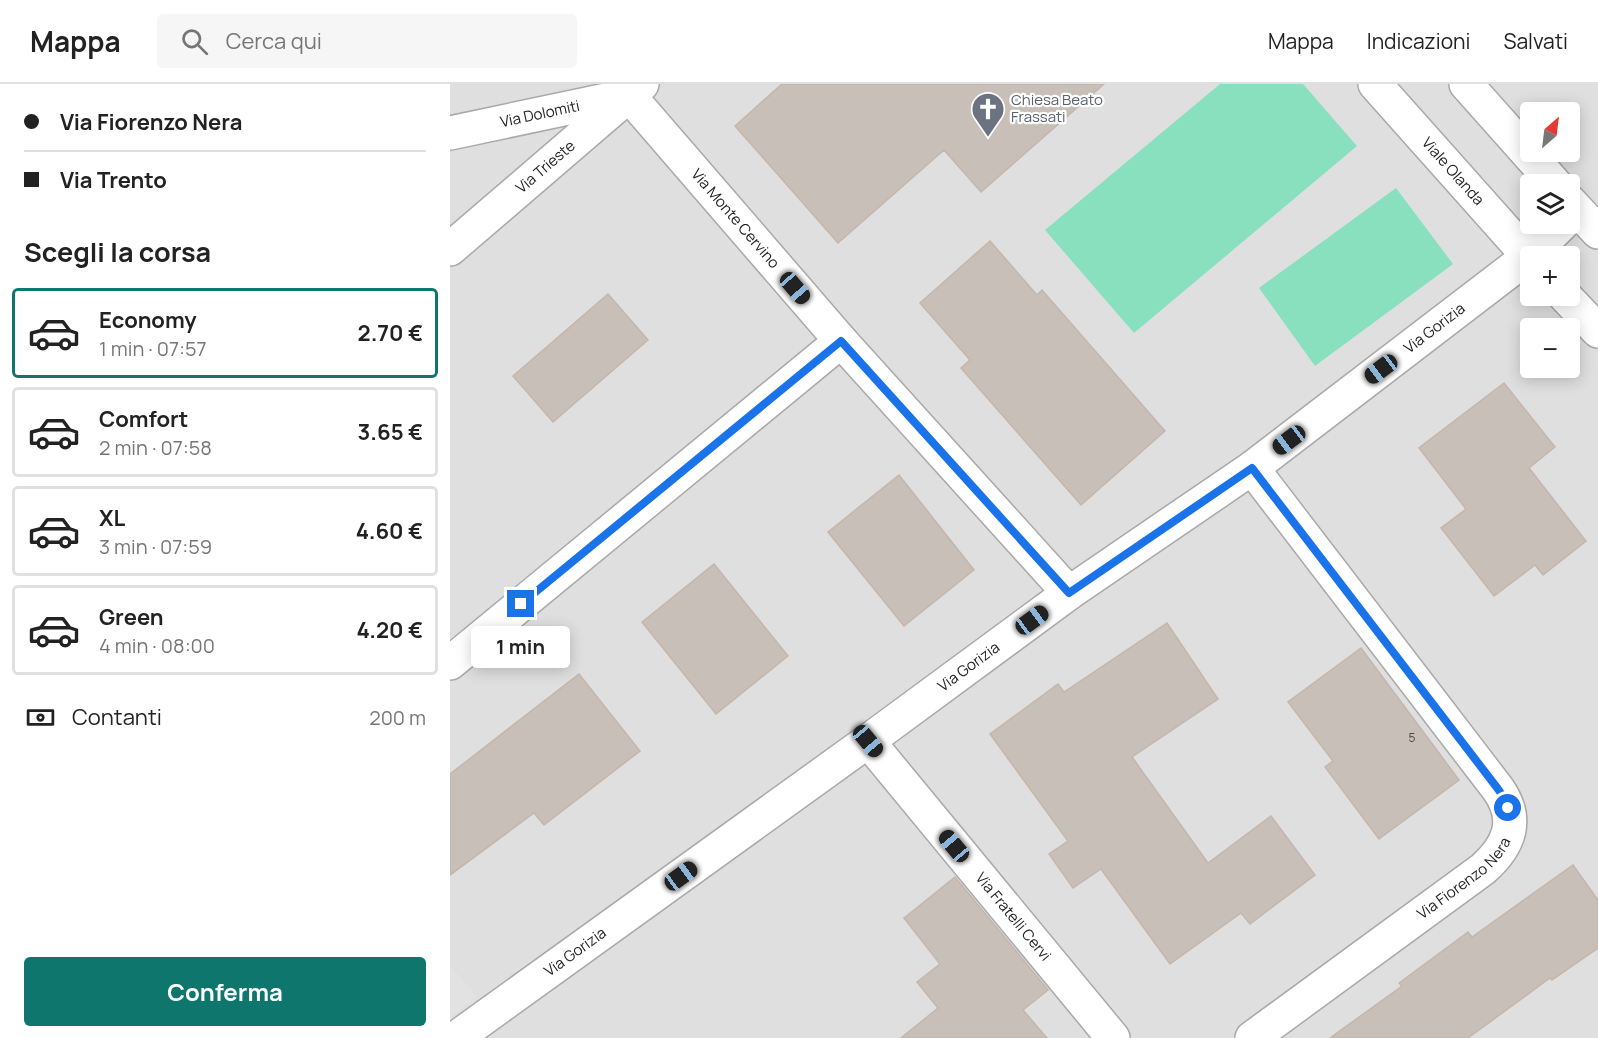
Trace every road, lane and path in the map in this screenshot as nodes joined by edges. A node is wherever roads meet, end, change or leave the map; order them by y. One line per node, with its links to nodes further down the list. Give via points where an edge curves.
1 (1375, 84): 8 (street, Viale Olanda)
2 (1466, 84): 5 (street)
3 (630, 88): 4 (street, Via Dolomiti); 9 (street, Via Trieste); 13 (street, Via Monte Cervino)
4 (450, 133)
5 (1546, 174)
6 (1555, 234): 7 (street, Via Gorizia)
7 (1541, 246)
8 (1520, 247)
9 (450, 249)
10 (1520, 264): 14 (street, Via Gorizia)
11 (1574, 306): 12 (street)
12 (1598, 331)
13 (841, 341): 15 (street, Via Monte Cervino); 16 (street)
14 (1252, 468): 15 (street, Via Gorizia); 20 (street, Via Fiorenzo Nera, via 1498,789 1510,818 1510,829 1493,860 1483,869)
15 (1069, 593): 17 (street, Via Gorizia)
16 (450, 663)
17 (868, 741): 18 (street, Via Gorizia); 19 (street, Via Fratelli Cervi)
18 (456, 1038)
19 (1113, 1038)
20 (1252, 1038)

